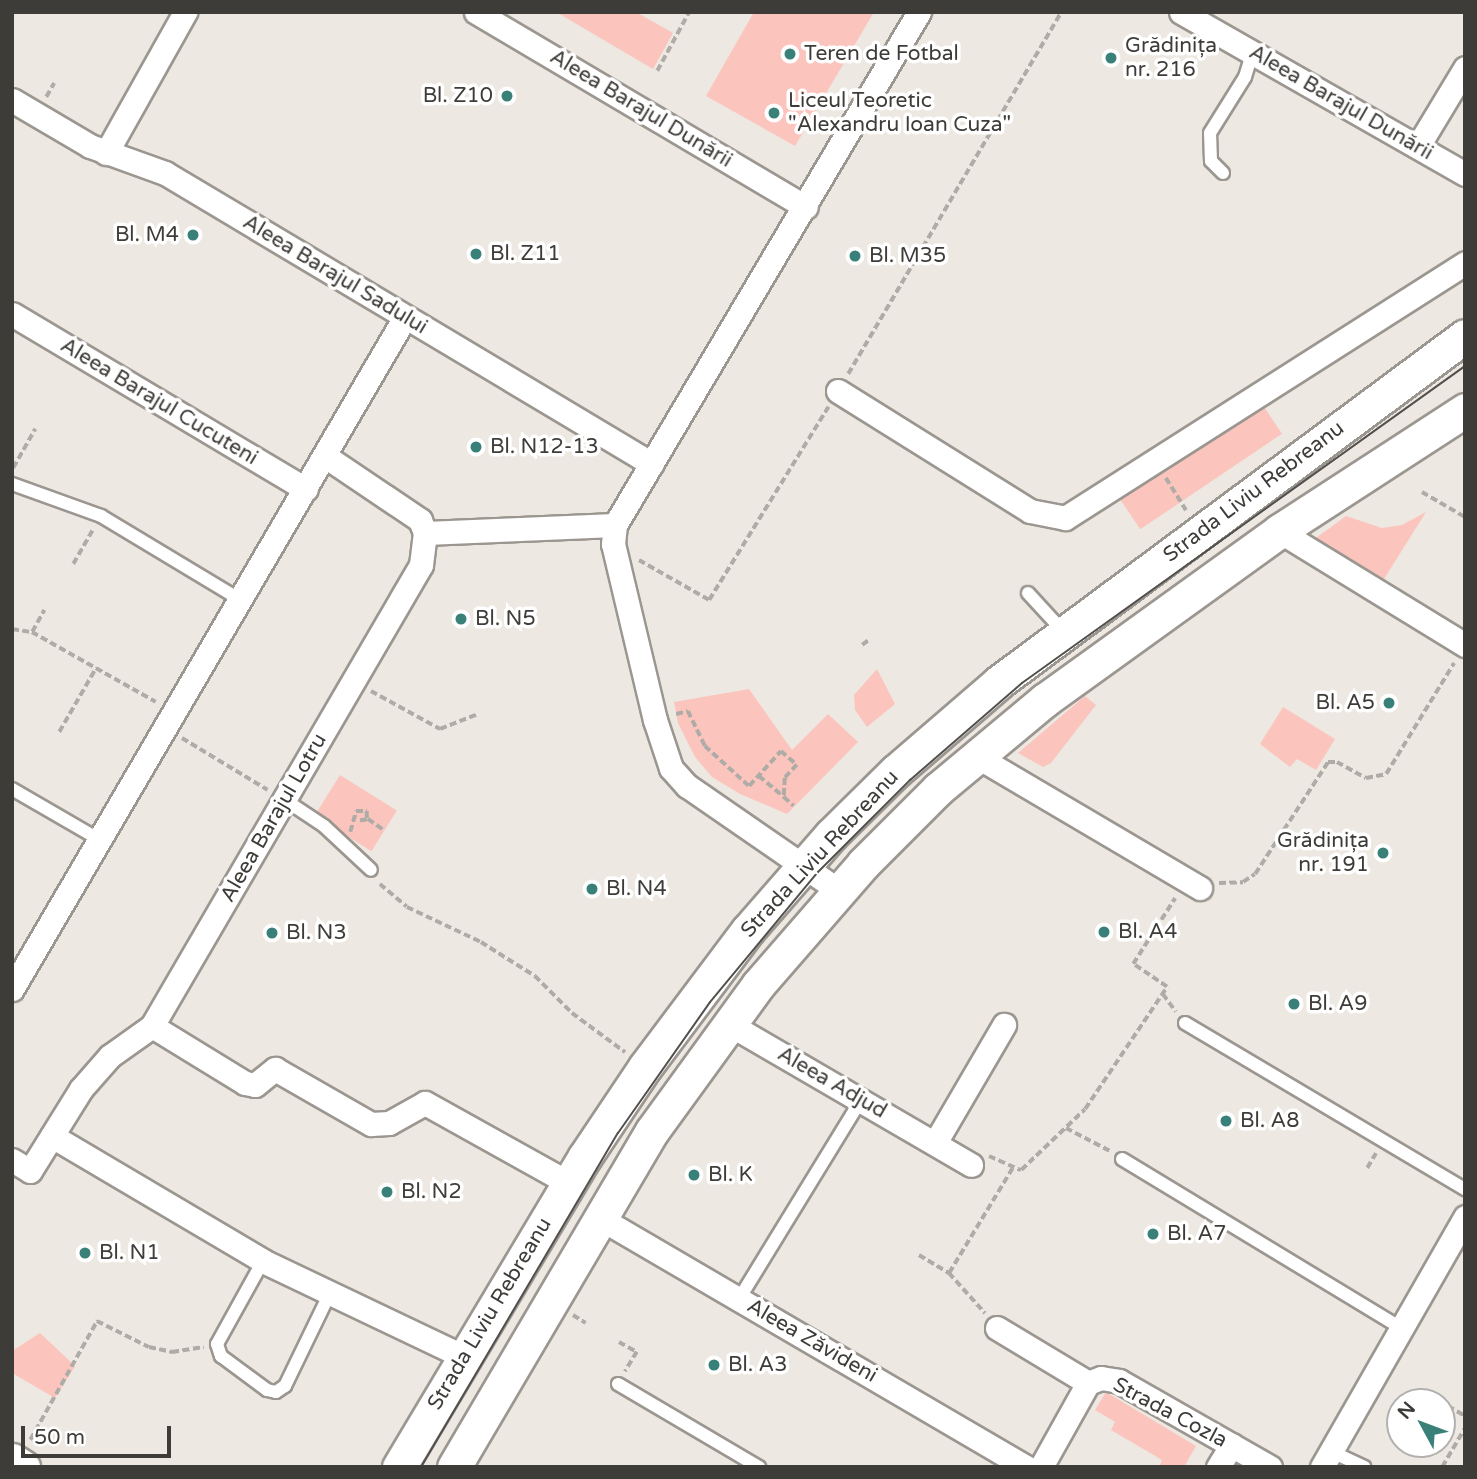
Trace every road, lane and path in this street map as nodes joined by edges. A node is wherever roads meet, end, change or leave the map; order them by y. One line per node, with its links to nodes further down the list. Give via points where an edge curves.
1 (185, 12): 12 (street)
2 (477, 12): 15 (street, Aleea Barajul Dunării)
3 (689, 12): 9 (path)
4 (919, 12): 15 (street)
5 (1060, 12): 20 (path)
6 (1181, 12): 7 (street, Aleea Barajul Dunării)
7 (1245, 48): 11 (street, Aleea Barajul Dunării); 13 (lane, via 1250,61 1245,78 1210,134 1211,161)
8 (1465, 68): 11 (street)
9 (657, 71)
10 (12, 100): 12 (street, Aleea Barajul Sadului)
11 (1418, 146): 14 (street, Aleea Barajul Dunării)
12 (106, 152): 18 (street, Aleea Barajul Sadului, via 165,173)
13 (1223, 173)
14 (1465, 174)
15 (806, 206): 25 (street)
16 (1465, 263): 24 (street)
17 (12, 314): 28 (street, Aleea Barajul Cucuteni)
18 (405, 317): 23 (street); 25 (street, Aleea Barajul Sadului)
19 (1465, 336): 33 (street, Strada Liviu Rebreanu)
20 (838, 391): 24 (street, via 1030,511 1065,519); 35 (path, via 709,600)
21 (1465, 410): 32 (street, Strada Liviu Rebreanu)
22 (35, 429): 26 (path)
23 (325, 456): 28 (street); 34 (street, via 406,506 420,520)
24 (1154, 458): 33 (path)
25 (652, 464): 35 (street)
26 (12, 470)
27 (12, 484): 30 (lane)
28 (306, 489): 38 (street)
29 (1422, 492): 31 (path)
30 (101, 516): 36 (path); 38 (lane)
31 (1465, 517)
32 (1279, 531): 45 (street); 52 (street, Strada Liviu Rebreanu, via 1125,640)
33 (1201, 533): 42 (street, Strada Liviu Rebreanu)
34 (425, 534): 35 (street); 47 (street, Aleea Barajul Lotru, via 417,573)
35 (614, 535): 50 (street)
36 (73, 564)
37 (1028, 593): 42 (lane)
38 (241, 600): 49 (street)
39 (44, 610): 41 (path)
40 (12, 629): 41 (path)
41 (32, 632): 46 (path)
42 (1064, 632): 63 (street, Strada Liviu Rebreanu, via 896,771)
43 (870, 639): 44 (path)
44 (862, 645)
45 (1465, 645): 66 (path, via 1386,774 1366,778 1338,762 1328,762 1255,874 1243,882)
46 (96, 668): 49 (path); 51 (path)
47 (354, 681): 48 (path, via 440,729); 56 (street, Aleea Barajul Lotru)
48 (478, 714)
49 (171, 720): 56 (path); 61 (street)
50 (655, 720): 53 (path, via 688,711 719,763 749,786); 63 (street, via 671,768 687,786)
51 (59, 732)
52 (976, 756): 65 (street); 67 (street, Strada Liviu Rebreanu)
53 (759, 776): 55 (path); 55 (path, via 781,751 797,765 785,778)
54 (12, 789): 61 (lane)
55 (784, 797): 57 (path)
56 (285, 800): 62 (lane); 73 (street, Aleea Barajul Lotru)
57 (794, 806)
58 (368, 819): 59 (path); 59 (path, via 361,808 354,814); 60 (path)
59 (356, 821): 62 (path)
60 (384, 830)
61 (100, 839): 68 (street)
62 (344, 842): 64 (lane)
63 (805, 863): 67 (street); 74 (street, Strada Liviu Rebreanu, via 731,951)
64 (371, 870): 74 (path, via 384,890 407,907 481,942 534,976 572,1013)
65 (1177, 876): 66 (street); 69 (path, via 1177,896 1133,964 1167,987)
66 (1200, 888)
67 (838, 890): 70 (street, Strada Liviu Rebreanu)
68 (15, 979)
69 (1163, 994): 71 (path); 76 (path, via 1085,1109)
70 (729, 1024): 75 (street, Aleea Adjud); 85 (street, Strada Liviu Rebreanu)
71 (1185, 1024): 84 (lane)
72 (1004, 1025): 78 (street)
73 (152, 1027): 77 (street, Aleea Barajul Lotru, via 110,1056); 83 (street, via 245,1083 256,1085 275,1069 370,1124 389,1122 425,1103)
74 (645, 1066): 83 (street, Strada Liviu Rebreanu)
75 (861, 1100): 78 (street, Aleea Adjud); 91 (lane)
76 (1066, 1128): 79 (path); 82 (path, via 1021,1170)
77 (52, 1136): 80 (street, Aleea Barajul Lotru, via 30,1171); 88 (street)
78 (935, 1143): 81 (street, Aleea Adjud)
79 (1122, 1158): 93 (lane)
80 (12, 1160)
81 (971, 1165): 82 (path, via 982,1151)
82 (1012, 1169): 89 (path)
83 (569, 1184): 96 (street, Strada Liviu Rebreanu)
84 (1465, 1189)
85 (598, 1217): 91 (street, Aleea Zăvideni); 104 (street, Strada Liviu Rebreanu)
86 (1465, 1217): 93 (street)
87 (919, 1255): 89 (path)
88 (263, 1261): 90 (street); 95 (lane)
89 (949, 1273): 92 (path)
90 (329, 1295): 95 (lane, via 285,1386 276,1392 221,1356); 96 (street)
91 (739, 1298): 106 (street, Aleea Zăvideni)
92 (997, 1328): 97 (street, Strada Cozla)
93 (1401, 1328): 101 (street)
94 (619, 1342): 98 (path, via 636,1352)
95 (217, 1344): 102 (path, via 172,1352 132,1341 97,1321)
96 (464, 1357): 103 (street, Strada Liviu Rebreanu)
97 (1088, 1383): 100 (street, Strada Cozla, via 1101,1378 1119,1381); 107 (street)
98 (618, 1384): 105 (lane)
99 (1465, 1428): 111 (path)
100 (1232, 1445): 108 (street); 109 (street, Strada Cozla)
101 (1326, 1459): 110 (lane)
102 (18, 1463)
103 (399, 1467)
104 (454, 1467)
105 (759, 1467)
106 (1026, 1467)
107 (1041, 1467)
108 (1218, 1467)
109 (1270, 1467)
110 (1365, 1467)
111 (1442, 1467)

